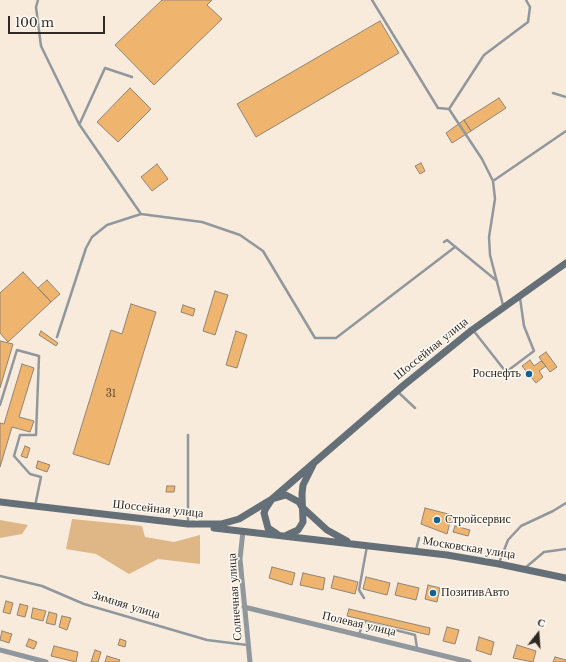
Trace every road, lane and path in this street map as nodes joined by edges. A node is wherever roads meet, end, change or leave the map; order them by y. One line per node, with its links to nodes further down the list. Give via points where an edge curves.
1 (38, 0): 8 (lane, via 36,7 41,46)
2 (372, 0): 7 (lane, via 438,108)
3 (526, 0): 7 (lane, via 530,6 528,22 484,56)
4 (132, 77): 8 (lane, via 105,68)
5 (553, 93): 6 (lane)
6 (566, 97)
7 (449, 109): 10 (lane, via 482,159)
8 (79, 124): 11 (lane)
9 (566, 131): 10 (lane)
10 (493, 181): 15 (lane, via 496,199 489,238 490,255)
11 (141, 214): 13 (lane, via 202,222 240,235 263,251 315,338 336,338); 19 (lane, via 107,225 92,237 86,248)
12 (444, 242): 13 (lane, via 447,240)
13 (455, 247): 15 (lane)
14 (566, 263): 16 (main road, Шоссейная улица)
15 (497, 281): 17 (lane)
16 (519, 295): 17 (main road, Шоссейная улица); 18 (lane, via 524,326 534,351 512,368 506,372)
17 (503, 306): 18 (main road, Шоссейная улица)
18 (472, 330): 20 (main road, Шоссейная улица)
19 (57, 337)
20 (397, 390): 22 (lane); 24 (main road, Шоссейная улица)
21 (0, 405): 28 (lane, via 17,350 39,356 36,434 20,435 14,456 30,474 41,477)
22 (415, 408)
23 (188, 435): 30 (lane)
24 (316, 459): 25 (main road, Шоссейная улица); 29 (main road, Шоссейная улица, via 303,485)
25 (272, 499): 29 (main road, Московская улица, via 290,496 299,502); 30 (main road, Шоссейная улица, via 230,522 212,525); 32 (main road, via 266,508 264,518 272,531)
26 (0, 502): 28 (main road, Шоссейная улица)
27 (566, 503): 37 (lane, via 521,526 508,540)
28 (35, 506): 30 (main road, Шоссейная улица)
29 (302, 508): 32 (main road, via 304,517 301,526 294,533); 34 (main road, Московская улица, via 335,535)
30 (188, 524): 31 (main road, Московская улица)
31 (243, 531): 32 (main road, Московская улица); 42 (street, Солнечная улица, via 240,559)
32 (281, 535): 34 (main road, Московская улица)
33 (419, 538): 36 (lane)
34 (367, 545): 36 (main road, Московская улица); 41 (lane, via 359,590)
35 (566, 548): 38 (lane, via 544,552)
36 (416, 551): 37 (main road, Московская улица)
37 (499, 564): 38 (main road, Московская улица)
38 (523, 568): 40 (main road, Московская улица)
39 (0, 576): 44 (lane, Зимняя улица, via 42,586 84,604 207,640)
40 (566, 578)
41 (364, 598)
42 (244, 607): 43 (street, Полевая улица); 44 (street, Солнечная улица)
43 (359, 634): 45 (street, Полевая улица); 45 (lane, via 364,622 415,634)
44 (248, 645): 48 (street, Солнечная улица)
45 (417, 648): 49 (street, Полевая улица)
46 (0, 650): 47 (street)
47 (46, 662)
48 (250, 662)
49 (469, 662)

